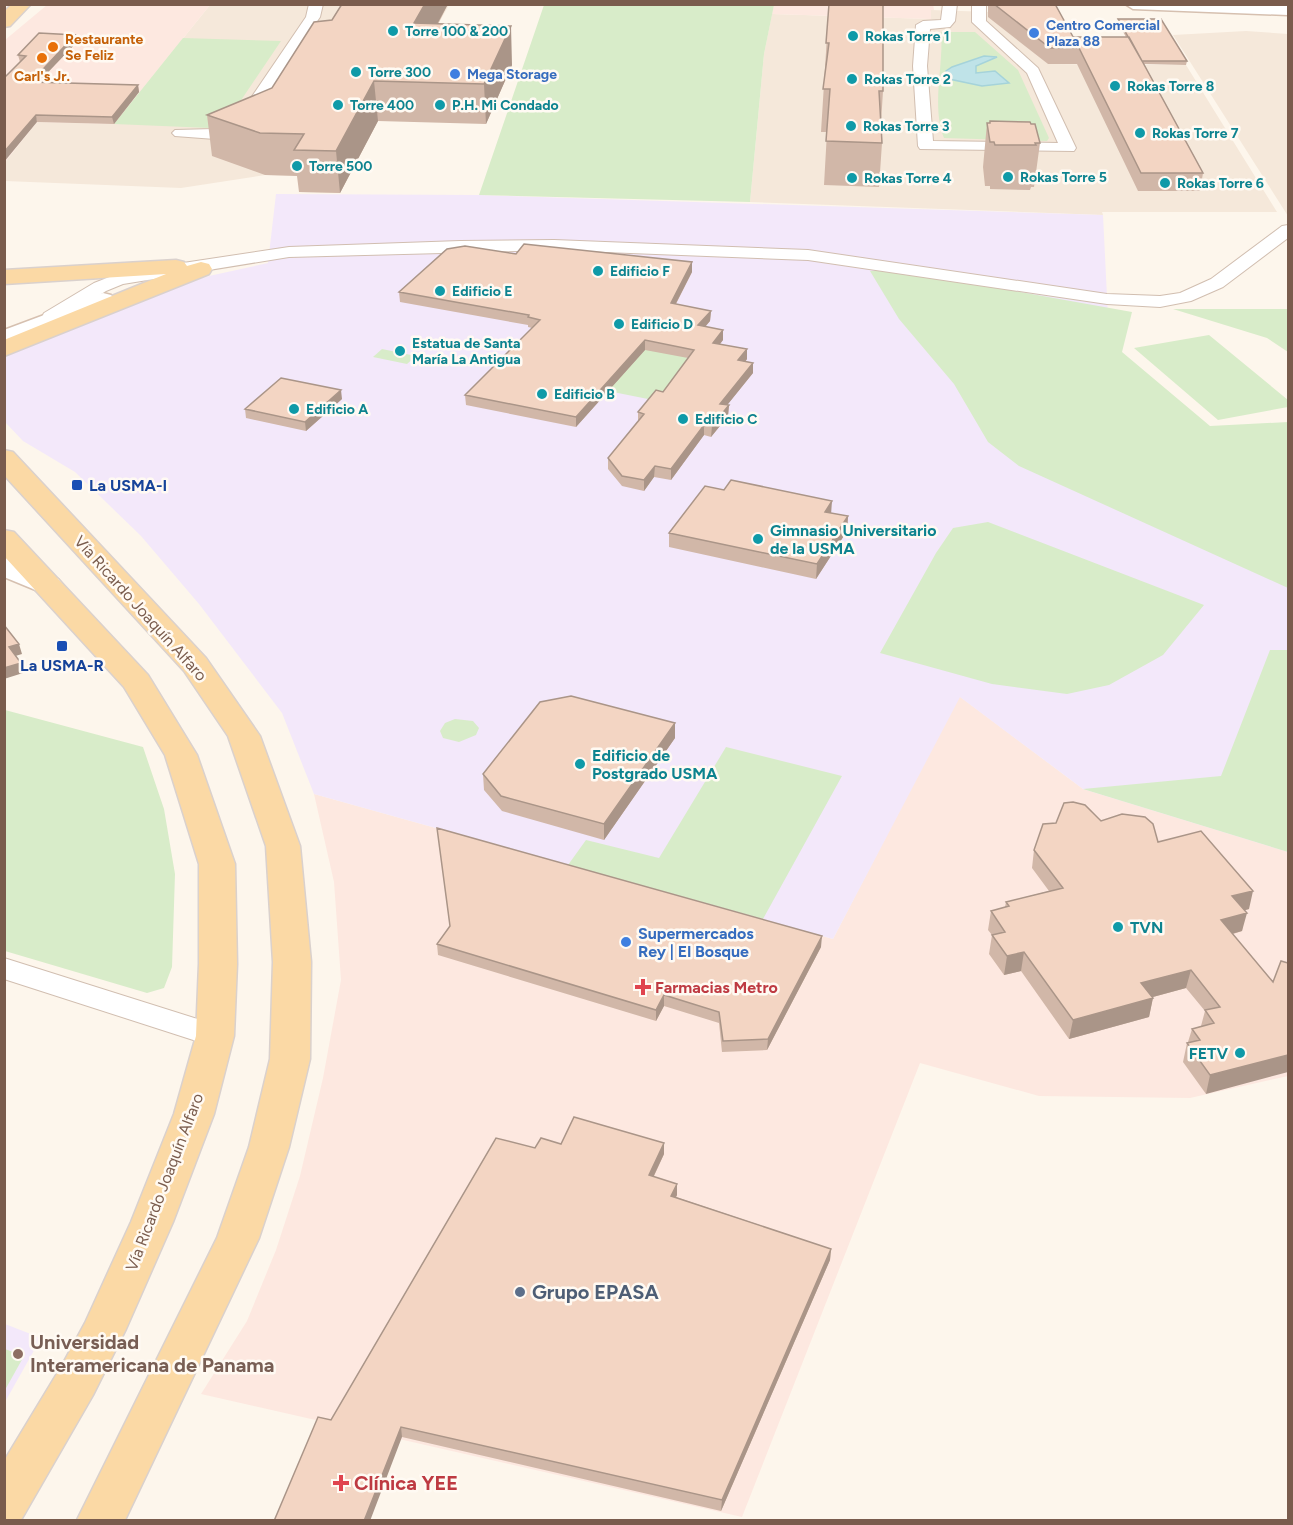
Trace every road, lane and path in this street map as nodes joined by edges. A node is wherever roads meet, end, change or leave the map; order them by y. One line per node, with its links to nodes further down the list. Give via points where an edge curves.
1 (23, 4): 8 (main road)
2 (316, 4): 9 (street, via 313,17 239,126 215,134)
3 (950, 4): 7 (street)
4 (979, 4): 7 (street)
5 (1133, 4): 6 (street)
6 (1288, 10)
7 (963, 21): 7 (street, via 923,25 920,66 926,146 1068,148 1033,71)
8 (4, 22)
9 (180, 134)
10 (1288, 231): 11 (street, via 1208,287 1179,298 1142,302 1064,294 853,261 754,252 460,246 289,252)
11 (199, 267): 12 (main road); 14 (street); 16 (street); 19 (main road)
12 (88, 272): 13 (main road); 14 (main road)
13 (4, 277)
14 (118, 280): 16 (main road, via 119,290); 17 (street, via 90,292)
15 (4, 282): 17 (main road, via 46,289 56,301)
16 (103, 300): 18 (street)
17 (51, 317): 18 (street)
18 (15, 335)
19 (4, 349)
20 (4, 458): 27 (main road, Vía Ricardo Joaquín Alfaro, via 195,664 244,736 283,846 292,962 290,1059 269,1147 238,1238)
21 (4, 538): 23 (main road, Vía Ricardo Joaquín Alfaro)
22 (4, 563): 23 (street)
23 (48, 585): 25 (main road, Vía Ricardo Joaquín Alfaro, via 137,682 181,755 217,864)
24 (4, 968): 25 (street)
25 (215, 1036): 26 (main road, Vía Ricardo Joaquín Alfaro, via 194,1114 104,1329)
26 (4, 1505)
27 (101, 1521)

